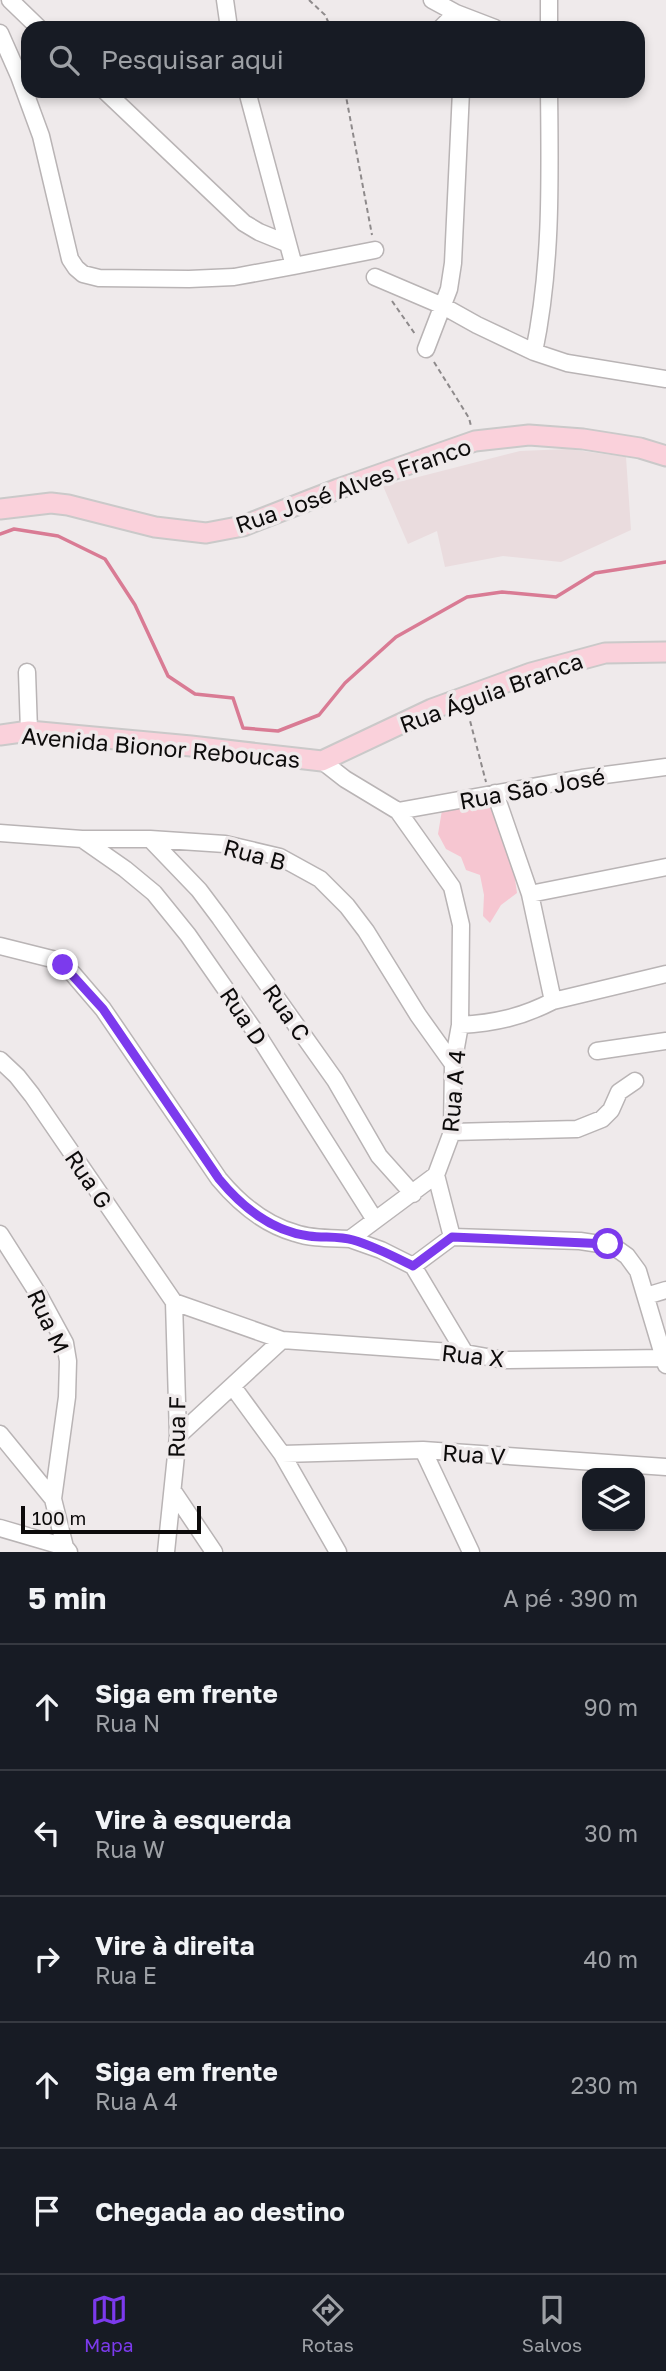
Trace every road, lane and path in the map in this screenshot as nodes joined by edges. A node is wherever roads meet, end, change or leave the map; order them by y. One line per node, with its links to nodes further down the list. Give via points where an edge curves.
1 (10, 0): 7 (street)
2 (225, 0): 8 (street)
3 (309, 0): 9 (path)
4 (432, 0): 6 (street)
5 (549, 0): 12 (street)
6 (456, 13): 10 (street); 11 (street)
7 (32, 21)
8 (228, 21)
9 (327, 21)
10 (448, 21)
11 (477, 21)
12 (549, 21)
13 (0, 33): 14 (street)
14 (21, 81)
15 (27, 98): 22 (street, via 41,136 70,258 83,274 188,279 234,277)
16 (111, 98): 20 (street, via 244,223)
17 (249, 98): 20 (street)
18 (461, 98): 24 (street, via 453,263)
19 (549, 98): 26 (street, via 549,223)
20 (286, 243): 22 (street)
21 (375, 250): 22 (street)
22 (294, 266)
23 (375, 277): 24 (street)
24 (443, 306): 25 (street); 26 (street)
25 (426, 349)
26 (534, 352): 27 (street, via 567,363)
27 (666, 379)
28 (666, 456): 29 (main road, Rua José Alves Franco, via 583,439 529,435 475,441 243,526 206,533 155,527 51,503)
29 (0, 509)
30 (666, 652): 32 (main road, Rua Águia Branca, via 581,658)
31 (27, 672): 33 (street)
32 (464, 699): 35 (main road, Rua Águia Branca, via 432,709); 37 (path)
33 (29, 731): 34 (main road, Avenida Bionor Reboucas); 35 (main road, Avenida Bionor Reboucas)
34 (0, 735)
35 (322, 761): 38 (street)
36 (666, 767): 37 (street, Rua São José)
37 (492, 794): 38 (street, Rua São José); 43 (street)
38 (398, 811): 47 (street, Rua A 4, via 452,887 461,925)
39 (0, 833): 40 (street, Rua B)
40 (82, 839): 41 (street, Rua B); 56 (street, Rua D, via 154,893 188,934)
41 (150, 839): 51 (street, Rua B, via 250,849 281,857 320,879 366,931); 55 (street, Rua C, via 220,918 335,1080 379,1156)
42 (666, 867): 43 (street)
43 (530, 894): 46 (street)
44 (0, 946): 59 (street, via 52,959 73,974 103,1009 238,1202 294,1233)
45 (666, 974): 46 (street)
46 (553, 1001): 47 (street, via 512,1019)
47 (460, 1025): 51 (street, Rua A 4)
48 (666, 1041): 49 (street)
49 (597, 1051)
50 (1, 1059): 63 (street, Rua G, via 32,1095)
51 (453, 1064): 53 (street, Rua A 4)
52 (635, 1081): 53 (street, via 619,1092 602,1119 577,1129)
53 (452, 1132): 54 (street, Rua A 4)
54 (436, 1175): 55 (street); 58 (street)
55 (412, 1194): 56 (street)
56 (375, 1220): 59 (street)
57 (0, 1234): 74 (street, Rua M, via 65,1343 67,1397)
58 (452, 1237): 60 (street); 62 (street, via 608,1244 627,1256 638,1271)
59 (350, 1239): 60 (street)
60 (413, 1266): 65 (street)
61 (666, 1290): 62 (street)
62 (646, 1296): 66 (street)
63 (174, 1303): 64 (street, Rua X); 68 (street, Rua F)
64 (282, 1340): 65 (street, Rua X); 67 (street)
65 (465, 1353): 66 (street, Rua X, via 503,1360)
66 (665, 1360)
67 (233, 1387): 68 (street); 71 (street)
68 (178, 1436): 73 (street, Rua F)
69 (3, 1441): 74 (street)
70 (423, 1450): 71 (street, Rua V); 72 (street, Rua V); 80 (street)
71 (282, 1454): 79 (street)
72 (666, 1467)
73 (173, 1490): 77 (street, Rua F); 78 (street)
74 (53, 1499): 76 (street)
75 (0, 1528): 76 (street)
76 (67, 1549)
77 (166, 1552)
78 (214, 1552)
79 (338, 1552)
80 (471, 1552)

